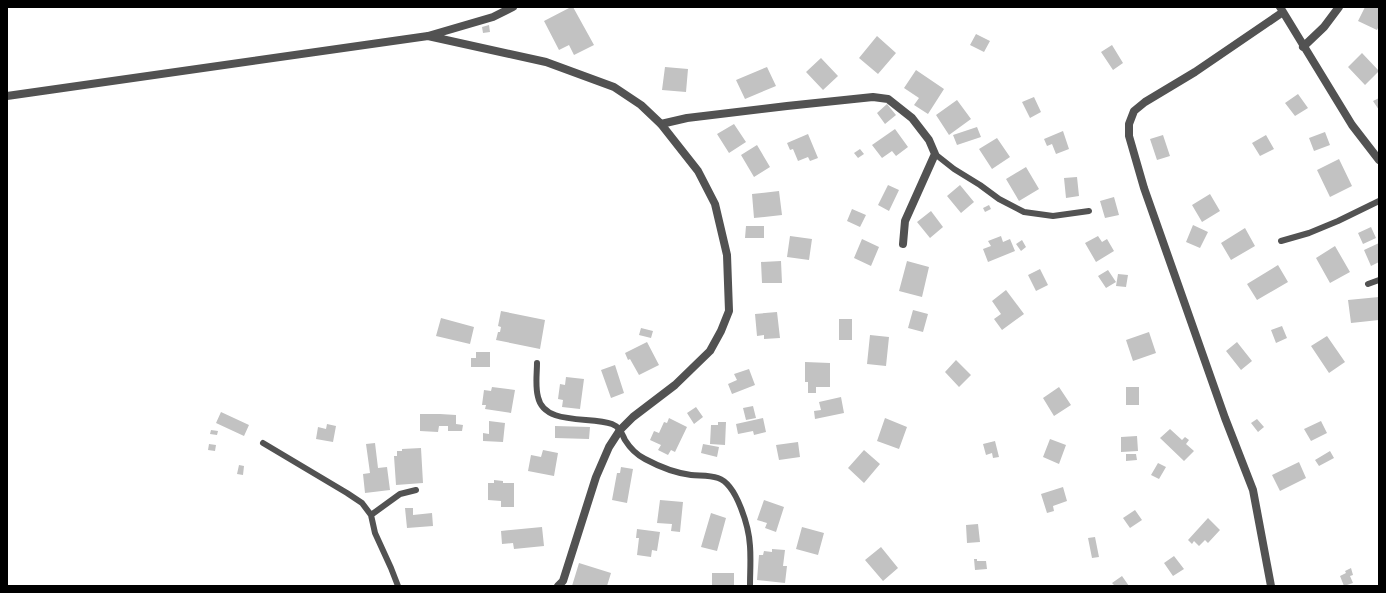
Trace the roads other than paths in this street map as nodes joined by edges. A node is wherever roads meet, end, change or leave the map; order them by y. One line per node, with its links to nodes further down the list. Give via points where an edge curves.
1 (513, 7): 4 (street, via 493,17)
2 (1340, 7): 5 (street)
3 (1281, 10): 5 (street); 24 (street, via 1195,72 1145,102 1134,111 1129,124 1129,136 1144,188 1253,490)
4 (428, 36): 6 (street); 7 (street, via 546,62 614,87 641,105)
5 (1303, 47): 9 (street, via 1352,124)
6 (7, 96)
7 (661, 124): 8 (street, via 733,112 873,97 888,99 912,118 929,140); 17 (street, via 698,170 715,204 727,255 729,311 710,351 675,385)
8 (935, 154): 11 (lane, via 999,199 1024,212 1053,216); 13 (street, via 905,220)
9 (1379, 160)
10 (1379, 201): 12 (lane, via 1309,233)
11 (1089, 211)
12 (1281, 241)
13 (903, 244)
14 (1379, 280): 15 (lane)
15 (1368, 284)
16 (537, 363): 17 (lane, via 538,397 542,406 552,414 568,419 606,422 614,424)
17 (620, 430): 21 (street, via 596,476); 23 (lane, via 632,450 643,458 689,475 716,477 725,481 737,498 746,523 750,546)
18 (264, 442): 20 (lane, via 362,503)
19 (416, 490): 20 (lane, via 400,494)
20 (371, 515): 22 (lane, via 375,533)
21 (561, 584)
22 (398, 586)
23 (750, 586)
24 (1271, 586)

